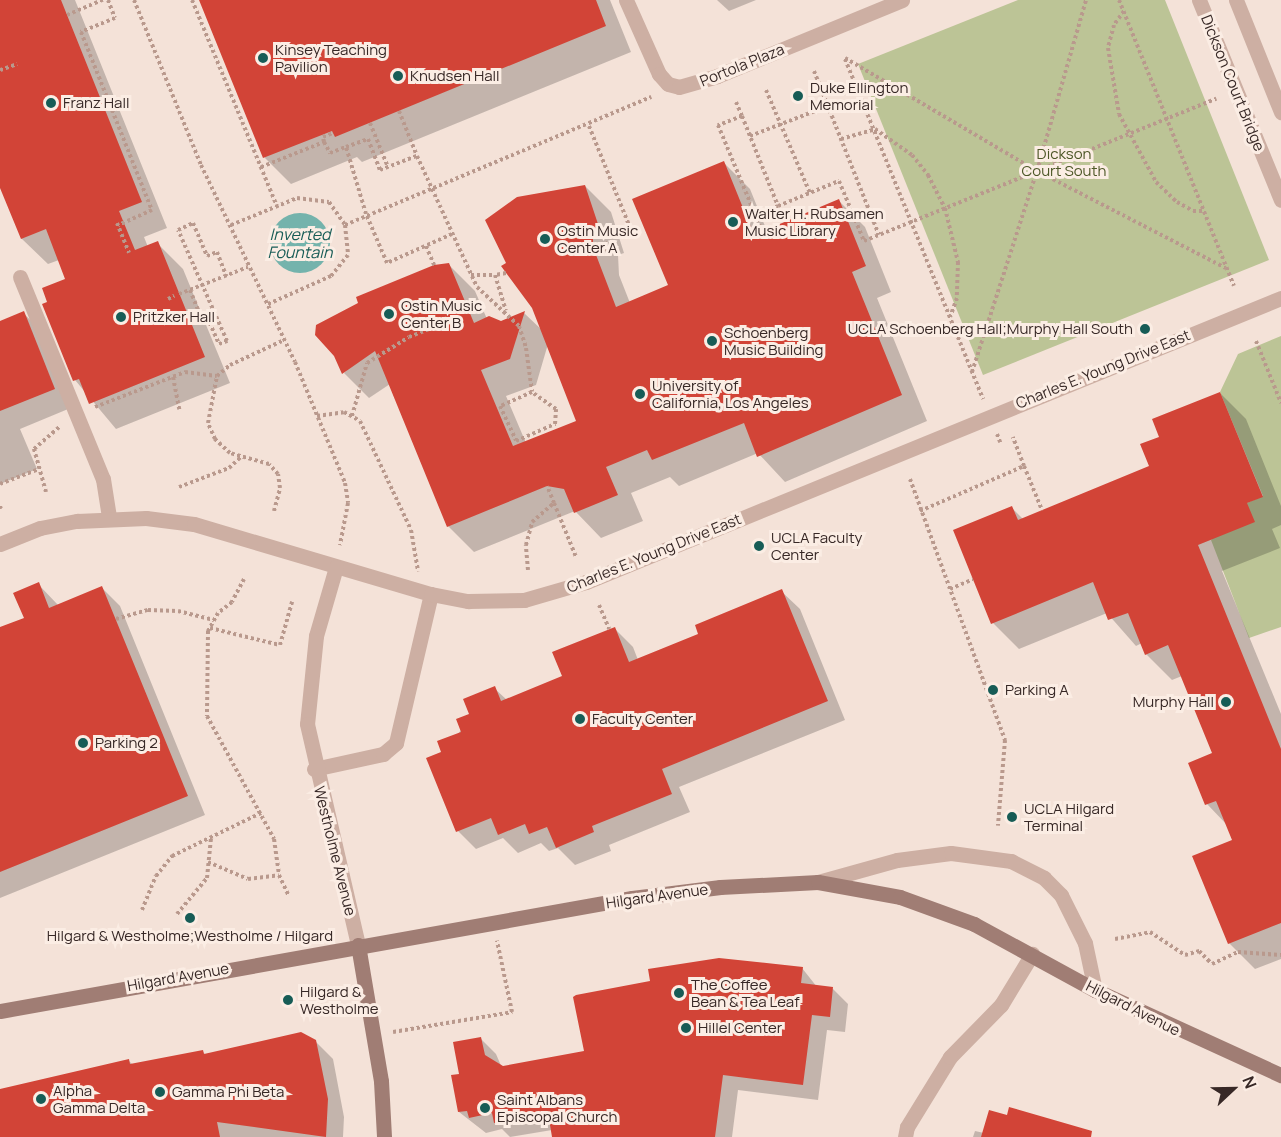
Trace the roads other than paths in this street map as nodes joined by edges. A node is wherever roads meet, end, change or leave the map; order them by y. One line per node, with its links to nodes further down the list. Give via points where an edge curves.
1 (626, 0): 2 (street, Portola Plaza, via 654,66 668,84 691,85)
2 (902, 0)
3 (1199, 0): 6 (street, Dickson Court Bridge)
4 (1236, 0): 5 (street)
5 (1281, 111)
6 (1281, 200)
7 (20, 277): 9 (street, via 103,479)
8 (1281, 298): 12 (street, Charles E. Young Drive East, via 577,585 524,600 498,602)
9 (109, 516): 10 (street, Charles E. Young Drive East, via 40,528); 11 (street, Charles E. Young Drive East, via 194,524)
10 (0, 544)
11 (336, 567): 12 (street, Charles E. Young Drive East); 13 (street, Westholme Avenue, via 316,636 308,688 307,724)
12 (431, 594): 13 (street, via 396,743 384,754)
13 (314, 769): 15 (street, Westholme Avenue)
14 (818, 882): 15 (street, Hilgard Avenue, via 720,887); 16 (street, Hilgard Avenue, via 900,897 974,924); 17 (street, via 897,860 951,853 1011,861 1044,878 1061,895 1085,943)
15 (358, 945): 18 (street, Hilgard Avenue); 20 (street, Westholme Avenue, via 381,1081)
16 (1032, 954): 17 (street, Hilgard Avenue); 21 (street, via 1001,1005 950,1057)
17 (1095, 990): 19 (street, Hilgard Avenue)
18 (0, 1011)
19 (1281, 1075)
20 (384, 1137)
21 (904, 1137)

